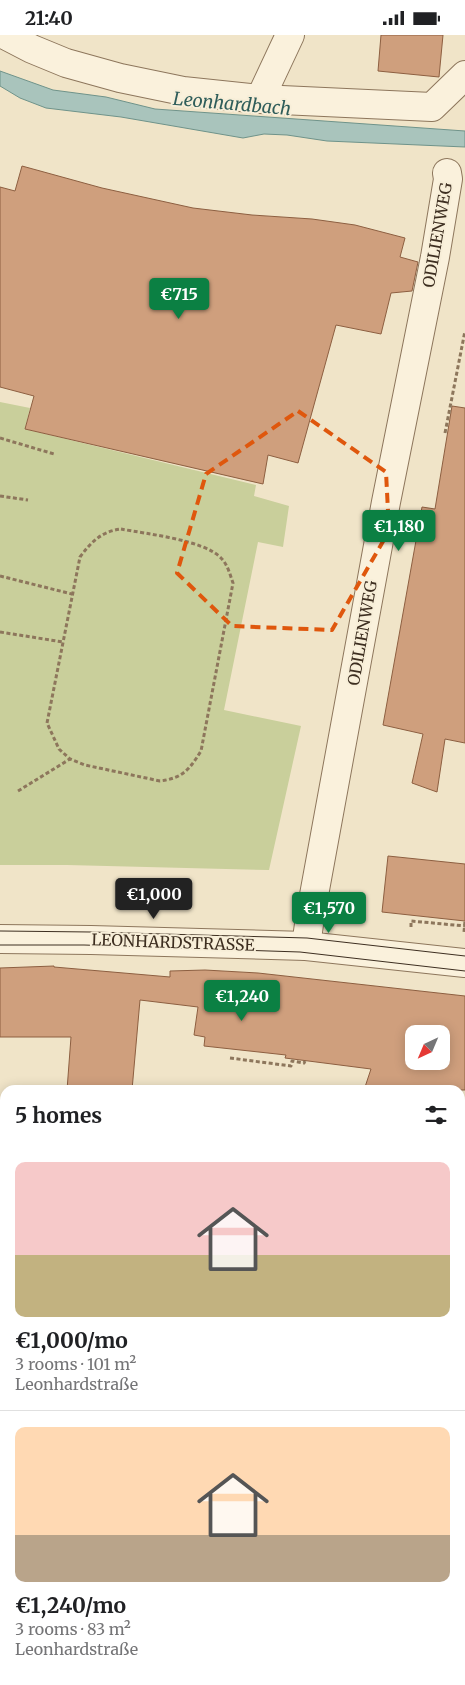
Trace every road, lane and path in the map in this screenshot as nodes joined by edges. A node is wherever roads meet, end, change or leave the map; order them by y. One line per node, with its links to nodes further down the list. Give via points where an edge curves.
1 (5, 35): 4 (street, via 66,63 120,78 183,91)
2 (290, 35): 4 (street)
3 (465, 75): 4 (street, via 432,107)
4 (260, 99)
5 (447, 173): 23 (street, ODILIENWEG, via 435,257 387,495)
6 (465, 331): 7 (path)
7 (445, 433)
8 (0, 438): 9 (path)
9 (54, 453)
10 (0, 496): 11 (path)
11 (28, 500)
12 (0, 576): 13 (path)
13 (72, 594): 15 (path); 16 (path, via 80,557 91,542 110,530 121,529 197,543 221,558 233,583 201,751 191,767 172,779 160,781)
14 (0, 632): 15 (path)
15 (63, 642): 16 (path, via 47,723 59,749)
16 (70, 759): 17 (path)
17 (18, 791)
18 (464, 921): 19 (path)
19 (464, 926): 20 (path, via 412,921); 21 (path)
20 (411, 929)
21 (464, 932)
22 (0, 939): 23 (street, LEONHARDSTRASSE)
23 (306, 946): 24 (street, LEONHARDSTRASSE)
24 (465, 963)
25 (230, 1058): 26 (path, via 292,1066 292,1061)
26 (304, 1061)

